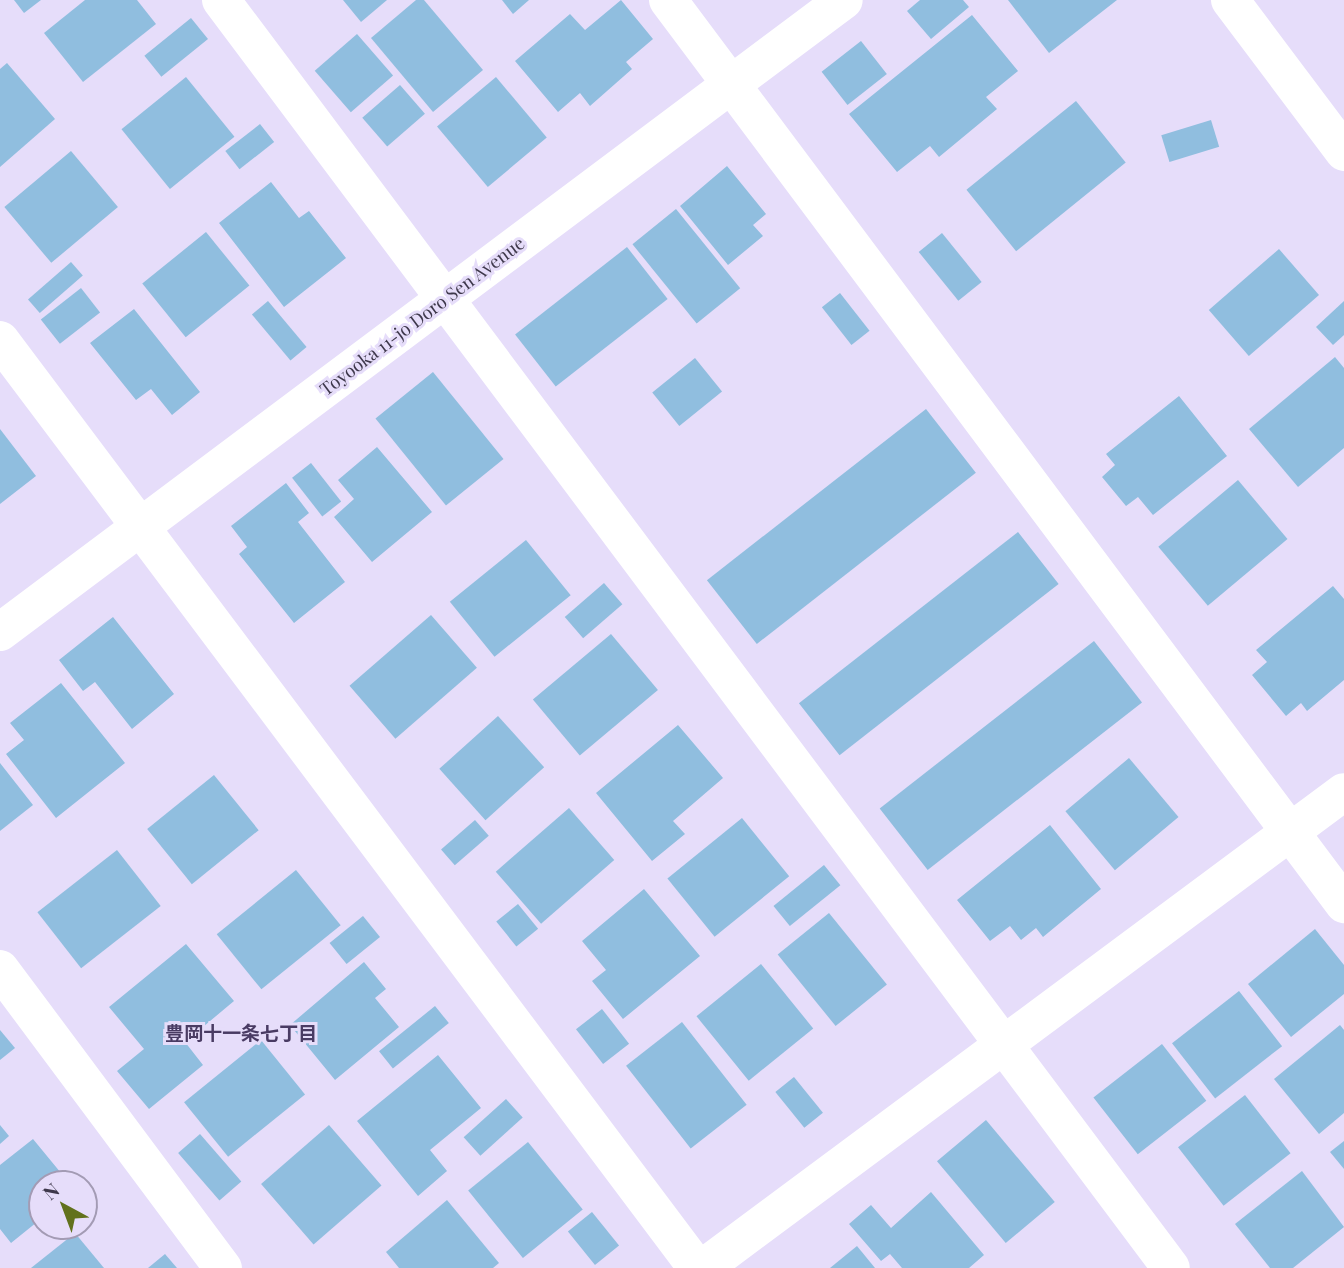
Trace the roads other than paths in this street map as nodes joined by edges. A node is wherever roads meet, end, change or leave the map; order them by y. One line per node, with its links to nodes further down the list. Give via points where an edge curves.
1 (221, 0): 7 (street)
2 (668, 0): 5 (street)
3 (844, 0): 5 (street, Toyooka 11-jo Doro Sen Avenue)
4 (1230, 0): 6 (street)
5 (731, 85): 7 (street, Toyooka 11-jo Doro Sen Avenue); 12 (street)
6 (1344, 152)
7 (445, 300): 9 (street, Toyooka 11-jo Doro Sen Avenue); 15 (street)
8 (0, 340): 9 (street)
9 (140, 526): 10 (street, Toyooka 11-jo Doro Sen Avenue); 17 (street)
10 (0, 632)
11 (1344, 792): 12 (street)
12 (1290, 832): 13 (street); 15 (street)
13 (1344, 904)
14 (0, 970): 16 (street)
15 (1002, 1045): 18 (street); 19 (street)
16 (223, 1268)
17 (697, 1268)
18 (703, 1268)
19 (1171, 1268)

